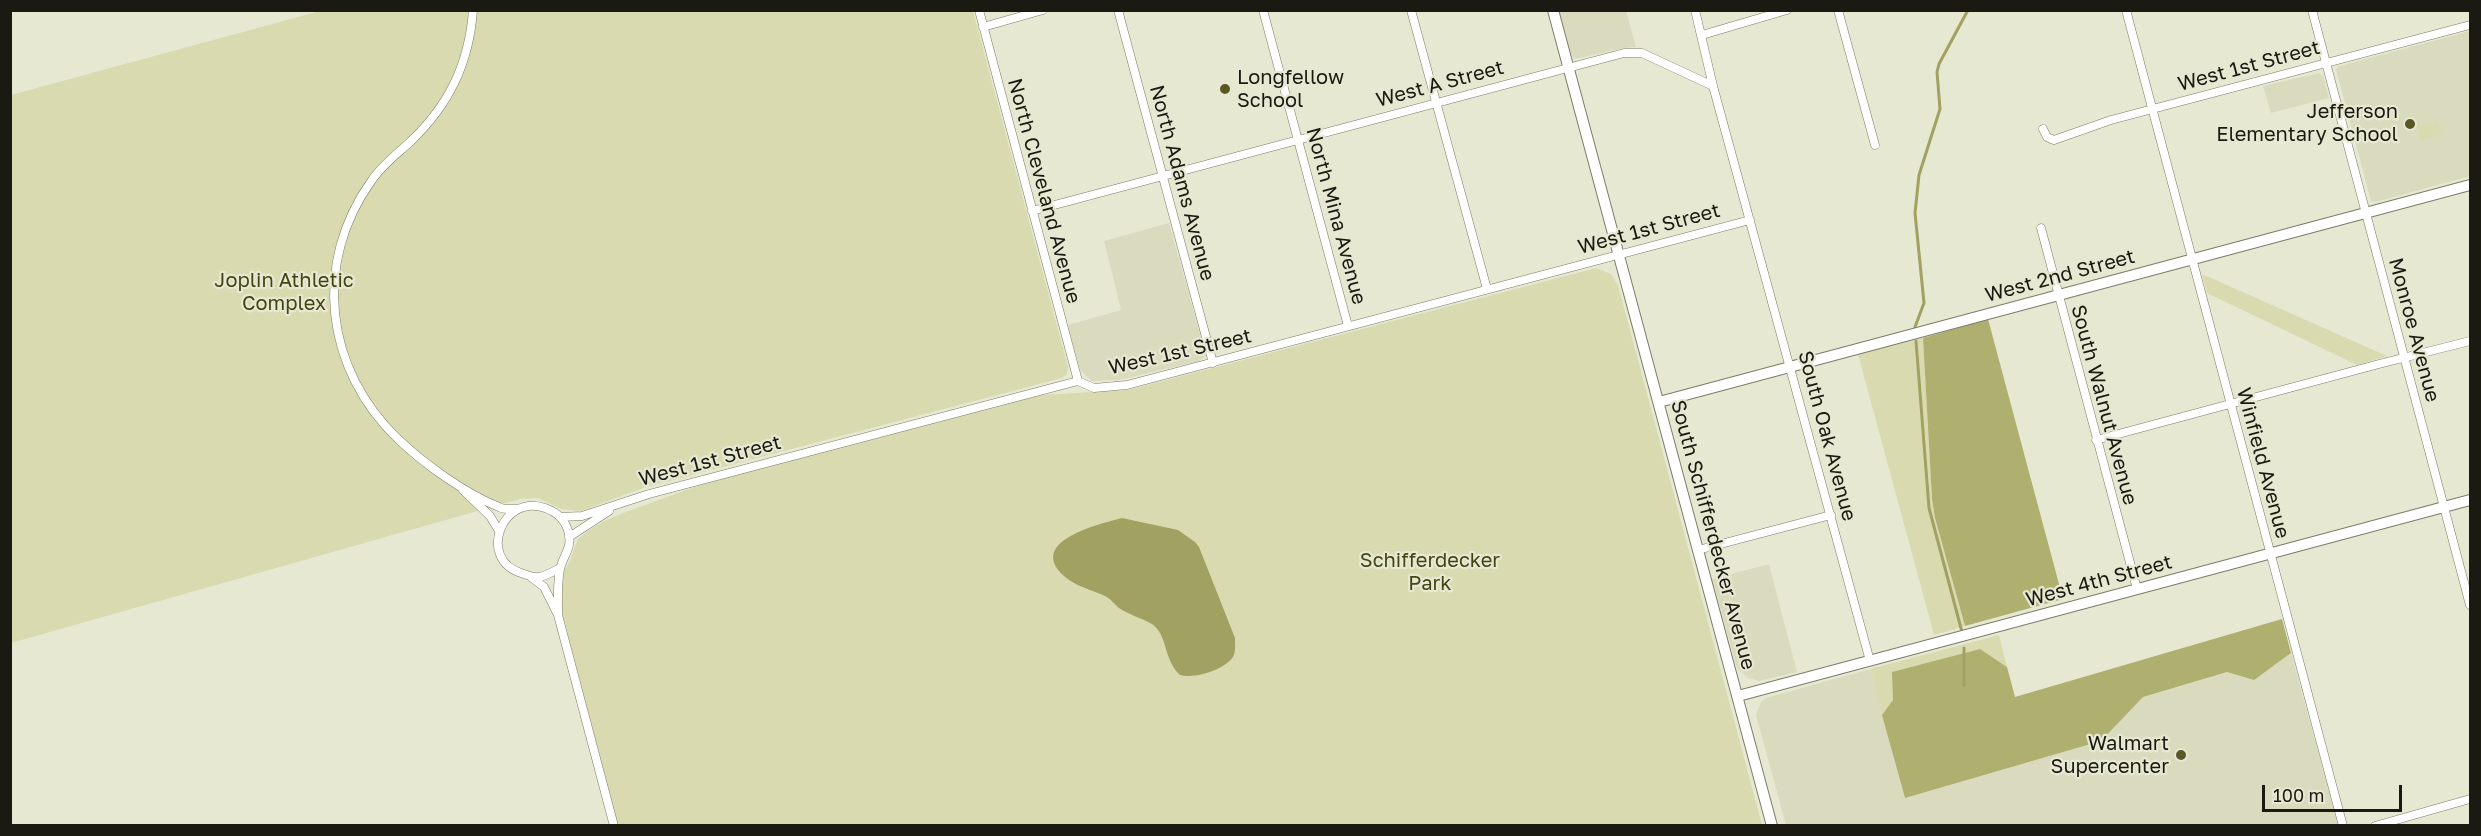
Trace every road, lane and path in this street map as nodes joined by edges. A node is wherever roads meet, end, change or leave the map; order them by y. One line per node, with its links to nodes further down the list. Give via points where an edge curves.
1 (473, 10): 43 (street, via 467,52 445,102 374,177 351,214 337,259 334,310 343,354 364,400 406,446)
2 (979, 10): 14 (street, North Cleveland Avenue)
3 (1043, 10): 14 (street)
4 (1118, 10): 24 (street, North Adams Avenue)
5 (1263, 10): 22 (street, North Mina Avenue)
6 (1412, 10): 19 (street)
7 (1553, 10): 17 (street, South Schifferdecker Avenue)
8 (1695, 10): 15 (street, South Oak Avenue)
9 (1787, 10): 15 (street)
10 (1838, 10): 23 (street)
11 (2126, 10): 20 (street, Winfield Avenue)
12 (2312, 10): 16 (street, Monroe Avenue)
13 (2470, 25): 16 (street, West 1st Street)
14 (983, 27): 26 (street, North Cleveland Avenue)
15 (1702, 35): 18 (street, South Oak Avenue)
16 (2326, 63): 20 (street, West 1st Street); 27 (street, Monroe Avenue)
17 (1568, 68): 18 (street, West A Street, via 1624,53 1642,53); 19 (street, West A Street); 30 (street, South Schifferdecker Avenue)
18 (1713, 86): 28 (street, South Oak Avenue)
19 (1436, 102): 22 (street, West A Street); 32 (street)
20 (2151, 110): 21 (street, West 1st Street, via 2054,140); 31 (street, Winfield Avenue)
21 (2043, 129)
22 (1298, 140): 24 (street, West A Street); 34 (street, North Mina Avenue)
23 (1875, 145)
24 (1164, 176): 26 (street, West A Street); 37 (street, North Adams Avenue)
25 (2470, 185): 27 (street, West 2nd Street)
26 (1032, 211): 39 (street, North Cleveland Avenue)
27 (2366, 213): 31 (street, West 2nd Street); 36 (street, Monroe Avenue)
28 (1750, 220): 30 (street, West 1st Street); 38 (street, South Oak Avenue)
29 (2041, 228): 33 (street, South Walnut Avenue)
30 (1619, 254): 32 (street, West 1st Street); 40 (street, South Schifferdecker Avenue)
31 (2192, 259): 33 (street, West 2nd Street); 41 (street, Winfield Avenue)
32 (1486, 289): 34 (street, West 1st Street)
33 (2058, 295): 38 (street, West 2nd Street); 42 (street, South Walnut Avenue)
34 (1348, 326): 37 (street, West 1st Street)
35 (2470, 342): 36 (street)
36 (2405, 359): 41 (street); 46 (street, Monroe Avenue)
37 (1213, 363): 39 (street, West 1st Street, via 1112,387 1094,388)
38 (1791, 367): 40 (street, West 2nd Street); 48 (street, South Oak Avenue)
39 (1078, 381): 45 (street, West 1st Street)
40 (1659, 402): 52 (street, South Schifferdecker Avenue)
41 (2230, 405): 42 (street); 53 (street, Winfield Avenue)
42 (2096, 440): 56 (street, South Walnut Avenue)
43 (458, 484): 47 (street, via 501,508); 50 (street, via 490,516)
44 (2470, 500): 46 (street, West 4th Street)
45 (618, 505): 49 (street, West 1st Street, via 582,516); 51 (street, West 1st Street)
46 (2444, 507): 53 (street, West 4th Street); 57 (street, Monroe Avenue)
47 (517, 509): 49 (street, via 540,506); 50 (street)
48 (1831, 515): 52 (street); 59 (street, South Oak Avenue)
49 (560, 517): 51 (street)
50 (499, 531): 55 (street, via 502,559 512,570)
51 (569, 537): 54 (street, via 569,550)
52 (1698, 550): 60 (street, South Schifferdecker Avenue)
53 (2270, 554): 56 (street, West 4th Street); 64 (street, Winfield Avenue)
54 (560, 568): 55 (street, via 540,577); 58 (street)
55 (530, 576): 58 (street, via 544,587)
56 (2137, 589): 59 (street, West 4th Street)
57 (2470, 605)
58 (558, 615): 62 (street)
59 (1870, 661): 60 (street, West 4th Street)
60 (1738, 696): 63 (street, South Schifferdecker Avenue)
61 (2470, 799): 65 (street)
62 (614, 825)
63 (1772, 825)
64 (2343, 825)
65 (2375, 825)

